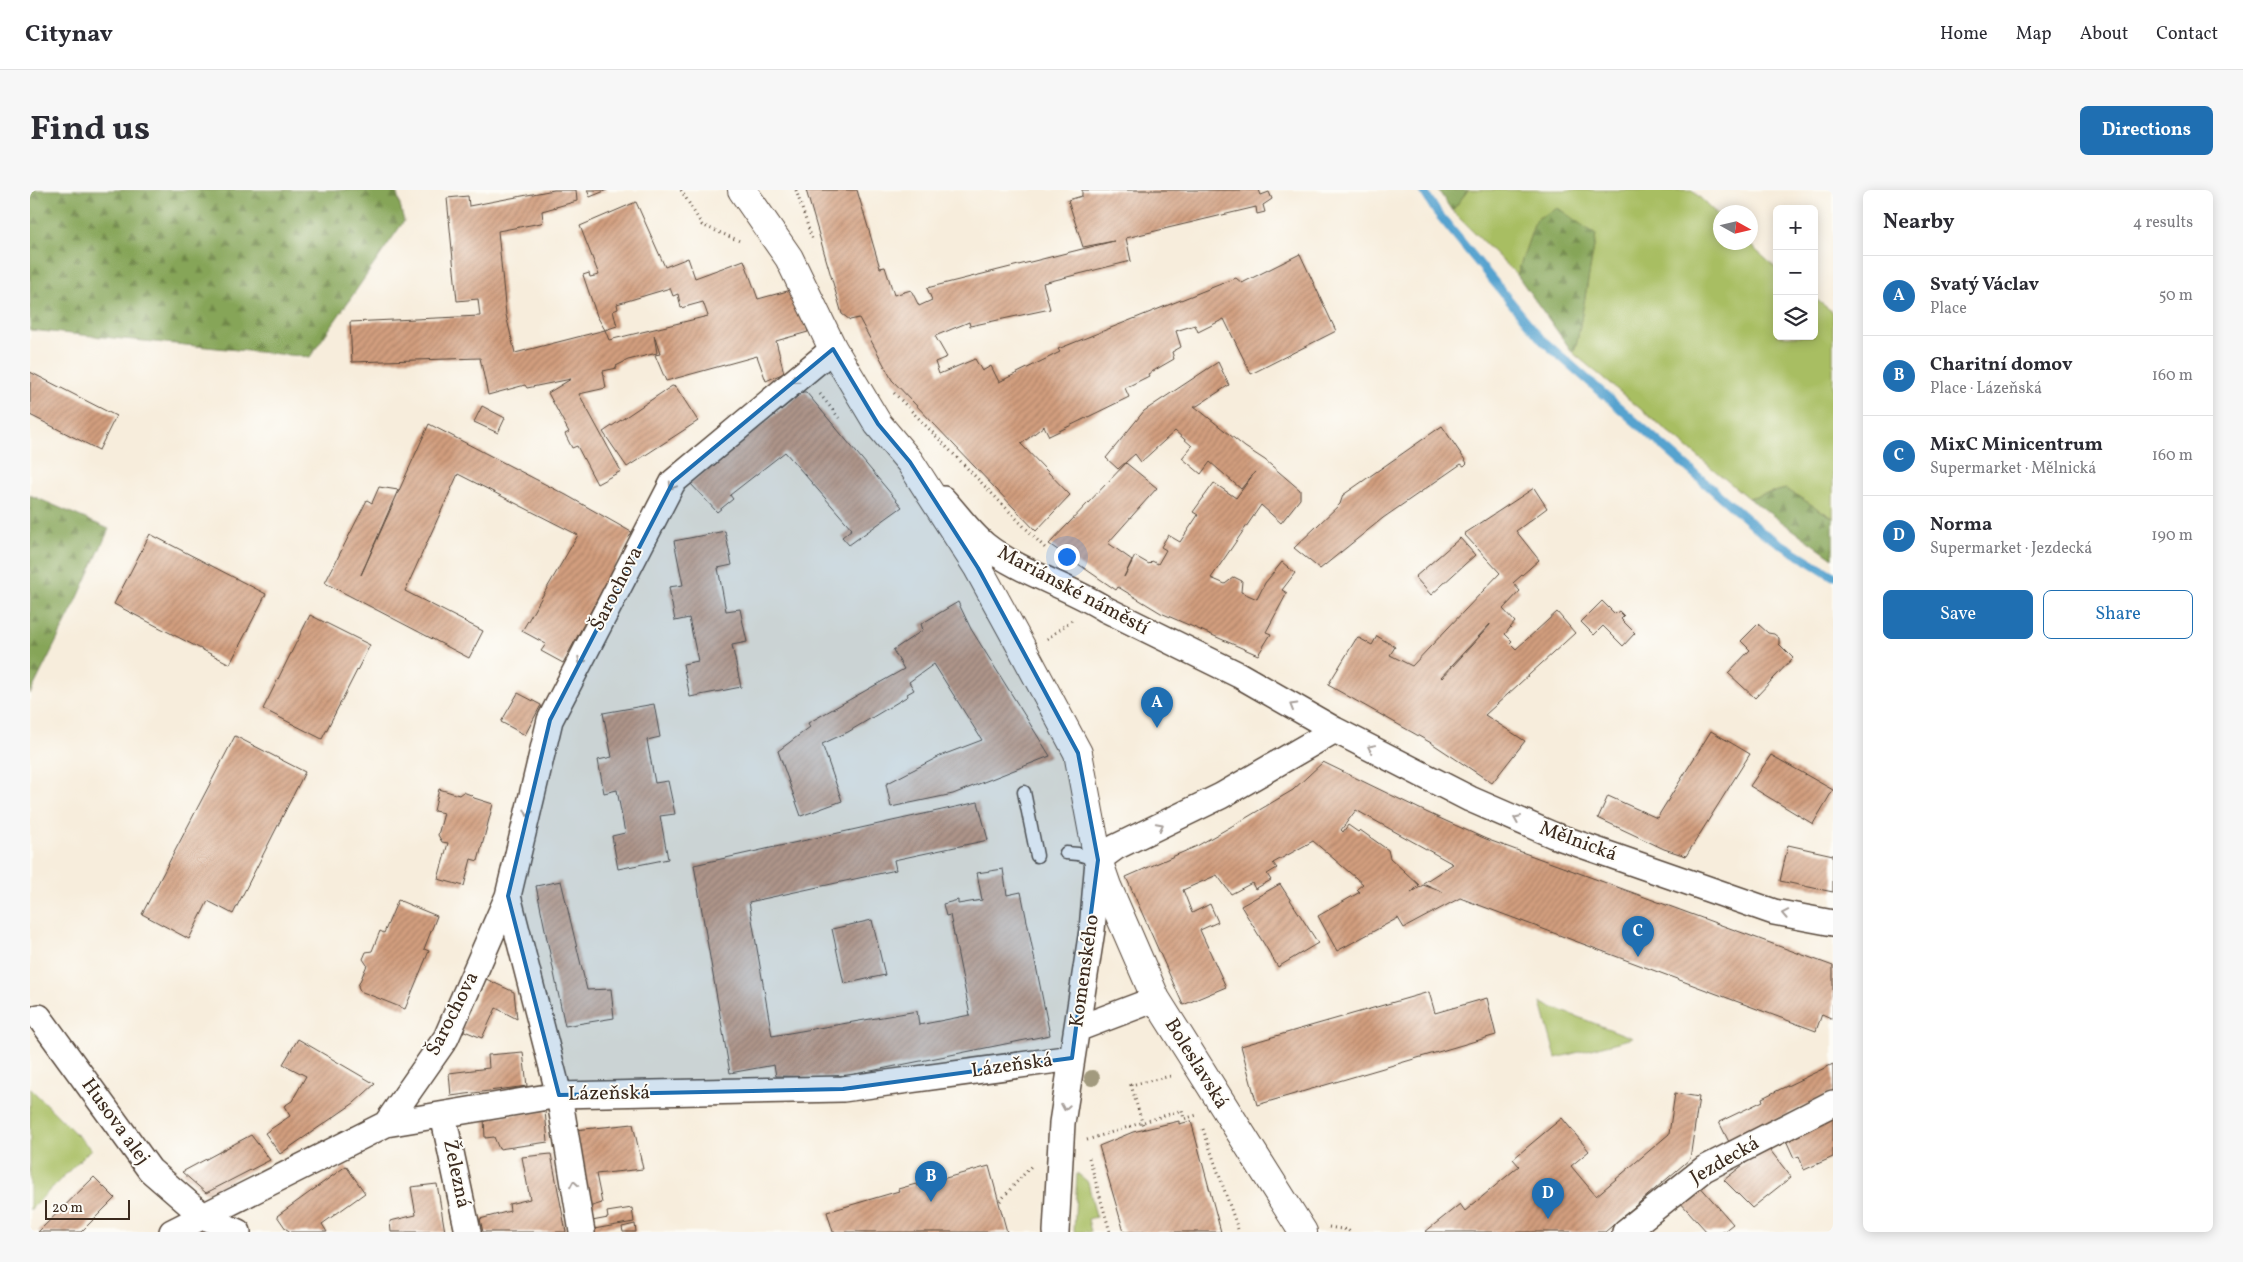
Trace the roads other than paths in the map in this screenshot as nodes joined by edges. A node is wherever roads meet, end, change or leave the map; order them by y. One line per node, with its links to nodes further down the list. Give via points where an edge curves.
1 (742, 190): 2 (main road, via 789,258)
2 (833, 349): 3 (main road, via 878,424); 10 (street, Šarochova, one-way to 10, via 673,482 550,720)
3 (910, 462): 4 (street, Mariánské náměstí, one-way to 3, via 1239,675 1022,568 985,545); 8 (main road, Mariánské náměstí, via 978,568 1078,753)
4 (1335, 730): 8 (street, one-way to 4, via 1116,847 1220,796); 11 (street, Mělnická, one-way to 4, via 1774,912 1554,835 1470,799)
5 (1024, 792): 7 (lane)
6 (1066, 853): 8 (lane)
7 (1037, 856)
8 (1098, 860): 9 (main road, Mariánské náměstí); 14 (street, Komenského, via 1092,930)
9 (1107, 886): 12 (main road, Boleslavská)
10 (508, 896): 16 (street, Šarochova); 19 (street, Šarochova, via 446,1038)
11 (1833, 923)
12 (1156, 999): 14 (street); 26 (main road, Boleslavská)
13 (39, 1017): 20 (street, Husova alej, via 150,1170)
14 (1077, 1029): 15 (street, Komenského)
15 (1072, 1058): 16 (street, Lázeňská, via 843,1089); 25 (street, Komenského, one-way to 25, via 1062,1124)
16 (559, 1094): 18 (street, Lázeňská); 24 (street, Šarochova, one-way to 16)
17 (1833, 1103): 27 (street, Jezdecká, via 1704,1169)
18 (443, 1115): 19 (street, Lázeňská); 23 (street, Železná)
19 (386, 1124): 20 (street, Lázeňská)
20 (203, 1216): 21 (street, Lázeňská); 22 (street, Husova alej)
21 (172, 1232)
22 (238, 1232)
23 (468, 1232)
24 (582, 1232)
25 (1056, 1232)
26 (1303, 1232)
27 (1625, 1232)

